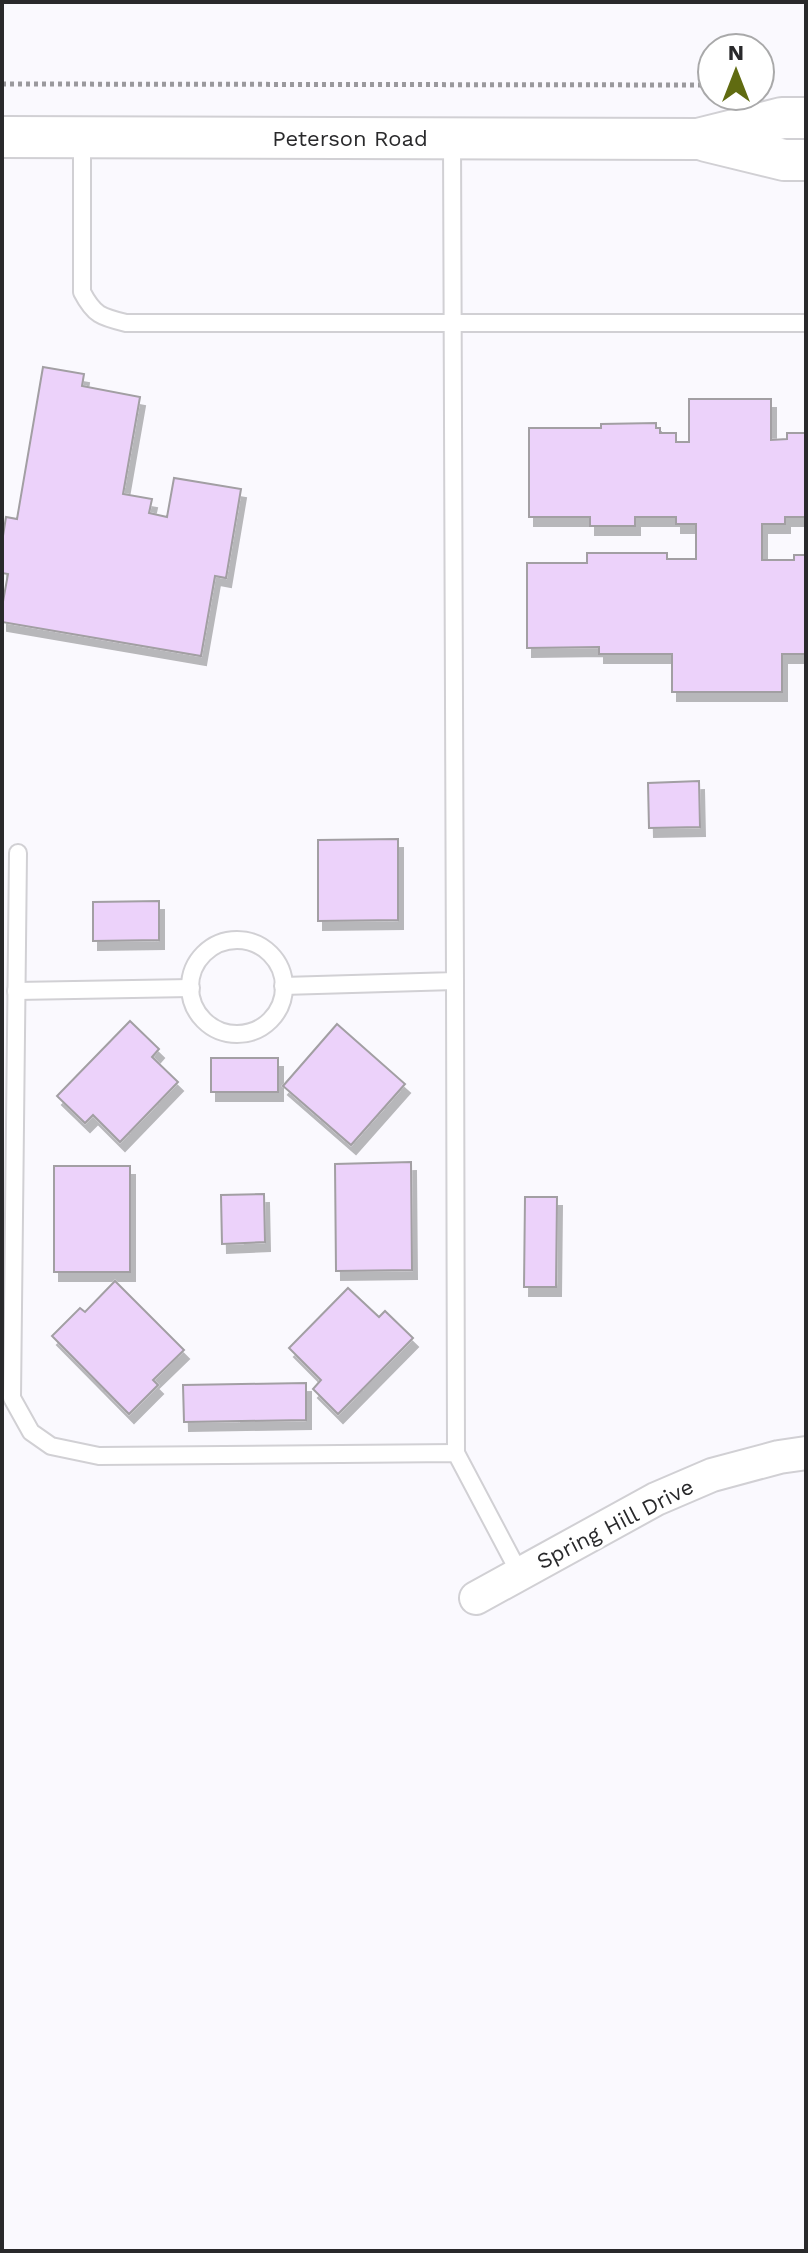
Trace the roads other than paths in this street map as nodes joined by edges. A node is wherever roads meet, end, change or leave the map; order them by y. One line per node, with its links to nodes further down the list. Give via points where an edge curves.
1 (806, 118): 5 (street, Peterson Road, via 782,118)
2 (2, 137): 3 (street, Peterson Road)
3 (82, 138): 4 (street, Peterson Road); 7 (lane, via 82,292 91,310 109,319)
4 (452, 138): 5 (street, Peterson Road); 7 (lane)
5 (698, 139): 6 (street, Peterson Road, via 784,160)
6 (806, 160)
7 (454, 322): 8 (lane); 10 (lane)
8 (806, 323)
9 (18, 853): 13 (lane)
10 (455, 981): 11 (lane); 14 (lane)
11 (283, 986): 12 (lane, via 278,964 268,952 237,940 207,951 196,964); 12 (lane, via 278,1011 267,1023 237,1034 207,1023 196,1011)
12 (191, 988): 13 (lane)
13 (16, 991): 14 (lane, via 12,1398 31,1432 51,1446 99,1456)
14 (456, 1453): 16 (lane)
15 (806, 1453): 16 (street, Spring Hill Drive, via 712,1475 656,1499)
16 (520, 1574): 17 (street, Spring Hill Drive)
17 (476, 1598)

